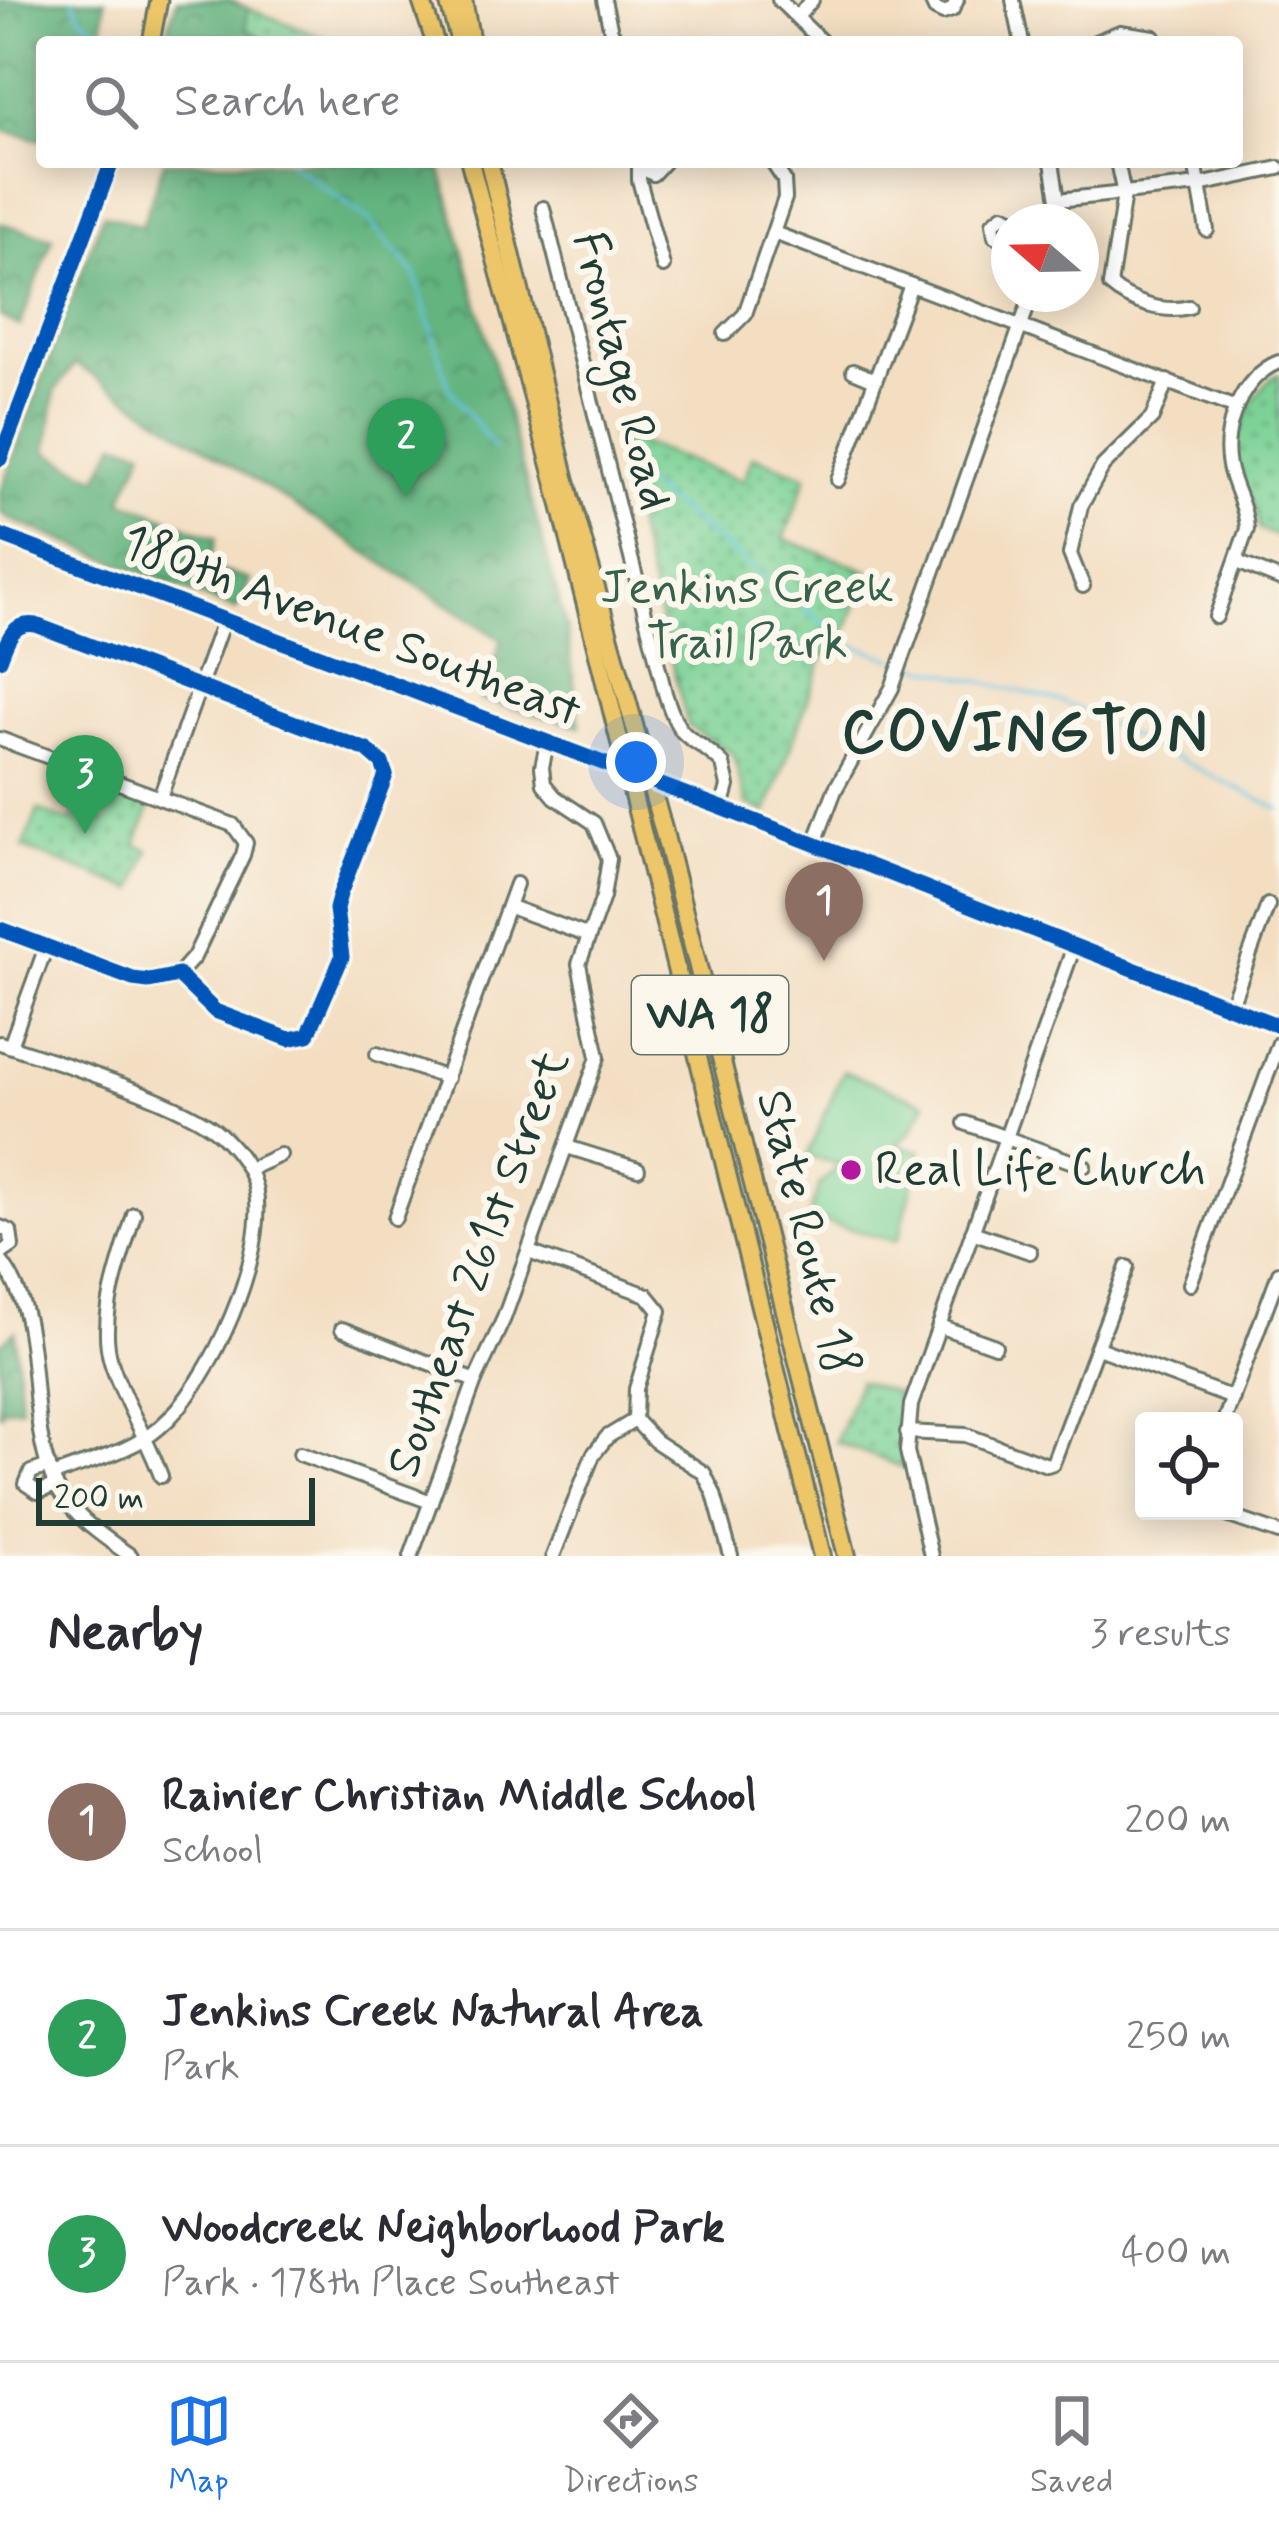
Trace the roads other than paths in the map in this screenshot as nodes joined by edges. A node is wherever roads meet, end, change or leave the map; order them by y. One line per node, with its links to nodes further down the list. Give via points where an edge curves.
1 (159, 0): 12 (main road)
2 (423, 0): 13 (highway)
3 (448, 0): 14 (highway)
4 (463, 0): 15 (highway)
5 (604, 0): 16 (street)
6 (779, 0): 11 (street)
7 (812, 0): 11 (street)
8 (931, 0): 9 (street, via 943,13)
9 (957, 0)
10 (1012, 0): 18 (street)
11 (797, 17): 17 (street)
12 (152, 36)
13 (434, 36)
14 (458, 36)
15 (470, 36)
16 (616, 36)
17 (816, 36)
18 (1021, 36)
19 (1110, 36): 20 (street)
20 (1143, 36)
21 (110, 168): 49 (main road)
22 (472, 168): 48 (highway, State Route 18 / WA 18)
23 (493, 168): 48 (highway, State Route 18 / WA 18)
24 (639, 168): 37 (street)
25 (776, 168): 36 (street, via 785,197)
26 (1053, 168): 32 (street)
27 (1118, 168): 31 (street)
28 (1196, 168): 30 (street)
29 (1279, 168): 30 (street)
30 (1199, 185): 31 (street); 35 (street)
31 (1124, 194): 32 (street); 39 (street, via 1113,288 1164,309)
32 (1058, 200): 33 (street)
33 (1057, 204)
34 (543, 208): 63 (street, Frontage Road, via 665,693 679,731 723,764)
35 (1207, 230)
36 (774, 233): 38 (street); 42 (street, via 745,314)
37 (663, 266)
38 (911, 285): 41 (street); 45 (street)
39 (1189, 307)
40 (1025, 312): 41 (street)
41 (1020, 326): 46 (street); 64 (street, via 892,688)
42 (724, 334)
43 (1279, 362): 47 (street, via 1252,380)
44 (853, 371): 45 (street)
45 (875, 380): 51 (street)
46 (1167, 381): 47 (street); 55 (street, via 1152,418 1103,466 1075,521 1070,554)
47 (1236, 407): 53 (street, via 1228,461 1247,529)
48 (548, 429): 50 (highway, State Route 18 / WA 18)
49 (0, 459)
50 (559, 477): 116 (highway, State Route 18 / WA 18); 117 (highway, State Route 18 / WA 18, via 665,836)
51 (838, 480)
52 (0, 535): 57 (street, 180th Avenue Southeast)
53 (1237, 562): 54 (street); 56 (street)
54 (1279, 579)
55 (1083, 586)
56 (1216, 617)
57 (223, 620): 59 (street); 61 (street, 180th Avenue Southeast)
58 (0, 660): 59 (street, via 19,626 36,625)
59 (199, 688): 62 (street); 72 (street, via 367,750 386,775 338,901 342,957 303,1039 214,1011)
60 (0, 739): 62 (street)
61 (548, 743): 63 (street, 180th Avenue Southeast, bridge); 69 (street, Southeast 261st Street, via 544,784 594,823 607,847 607,881)
62 (160, 797): 72 (street, via 233,825 246,843)
63 (722, 808): 64 (street, 180th Avenue Southeast)
64 (814, 845): 71 (street, 180th Avenue Southeast)
65 (516, 884): 67 (street)
66 (1268, 905): 73 (street)
67 (510, 907): 69 (street); 78 (street)
68 (0, 929): 70 (street)
69 (586, 935): 81 (street, Southeast 261st Street, via 580,976 598,1057)
70 (46, 947): 72 (street, via 134,979); 76 (street)
71 (1073, 949): 73 (street, 180th Avenue Southeast); 80 (street)
72 (178, 975)
73 (1230, 1008): 74 (street, 180th Avenue Southeast)
74 (1279, 1026)
75 (1279, 1043): 95 (street)
76 (5, 1044): 84 (street, via 183,1111 218,1132)
77 (377, 1054): 78 (street)
78 (447, 1078): 87 (street)
79 (965, 1123): 80 (street)
80 (1005, 1137): 83 (street); 89 (street)
81 (567, 1148): 85 (street); 90 (street, Southeast 261st Street)
82 (280, 1156): 84 (street)
83 (1084, 1166)
84 (249, 1168): 105 (street, via 256,1232 220,1341 190,1396)
85 (638, 1168)
86 (134, 1214): 105 (street, via 107,1331 111,1361)
87 (395, 1218)
88 (0, 1227): 92 (street, via 14,1242)
89 (971, 1232): 91 (street); 96 (street)
90 (529, 1252): 100 (street, Southeast 261st Street); 103 (street, via 647,1295 660,1311)
91 (1030, 1252)
92 (0, 1257): 107 (street, via 29,1336)
93 (1127, 1268): 99 (street)
94 (1279, 1273): 101 (street)
95 (1190, 1284)
96 (939, 1326): 98 (street); 104 (street)
97 (342, 1329): 100 (street)
98 (995, 1346)
99 (1098, 1348): 101 (street); 104 (street, via 1053,1463 966,1435)
100 (475, 1381): 109 (street, Southeast 261st Street)
101 (1233, 1398): 102 (street)
102 (1228, 1412)
103 (635, 1420): 114 (street, via 593,1455); 115 (street, via 704,1473)
104 (907, 1432): 118 (street)
105 (147, 1437): 107 (street); 108 (street)
106 (300, 1454): 109 (street)
107 (52, 1476): 112 (street, via 82,1517)
108 (160, 1476)
109 (431, 1502): 113 (street, Southeast 261st Street)
110 (1241, 1520): 111 (street)
111 (1279, 1533)
112 (131, 1556)
113 (411, 1556)
114 (553, 1556)
115 (729, 1556)
116 (822, 1556)
117 (847, 1556)
118 (931, 1556)

